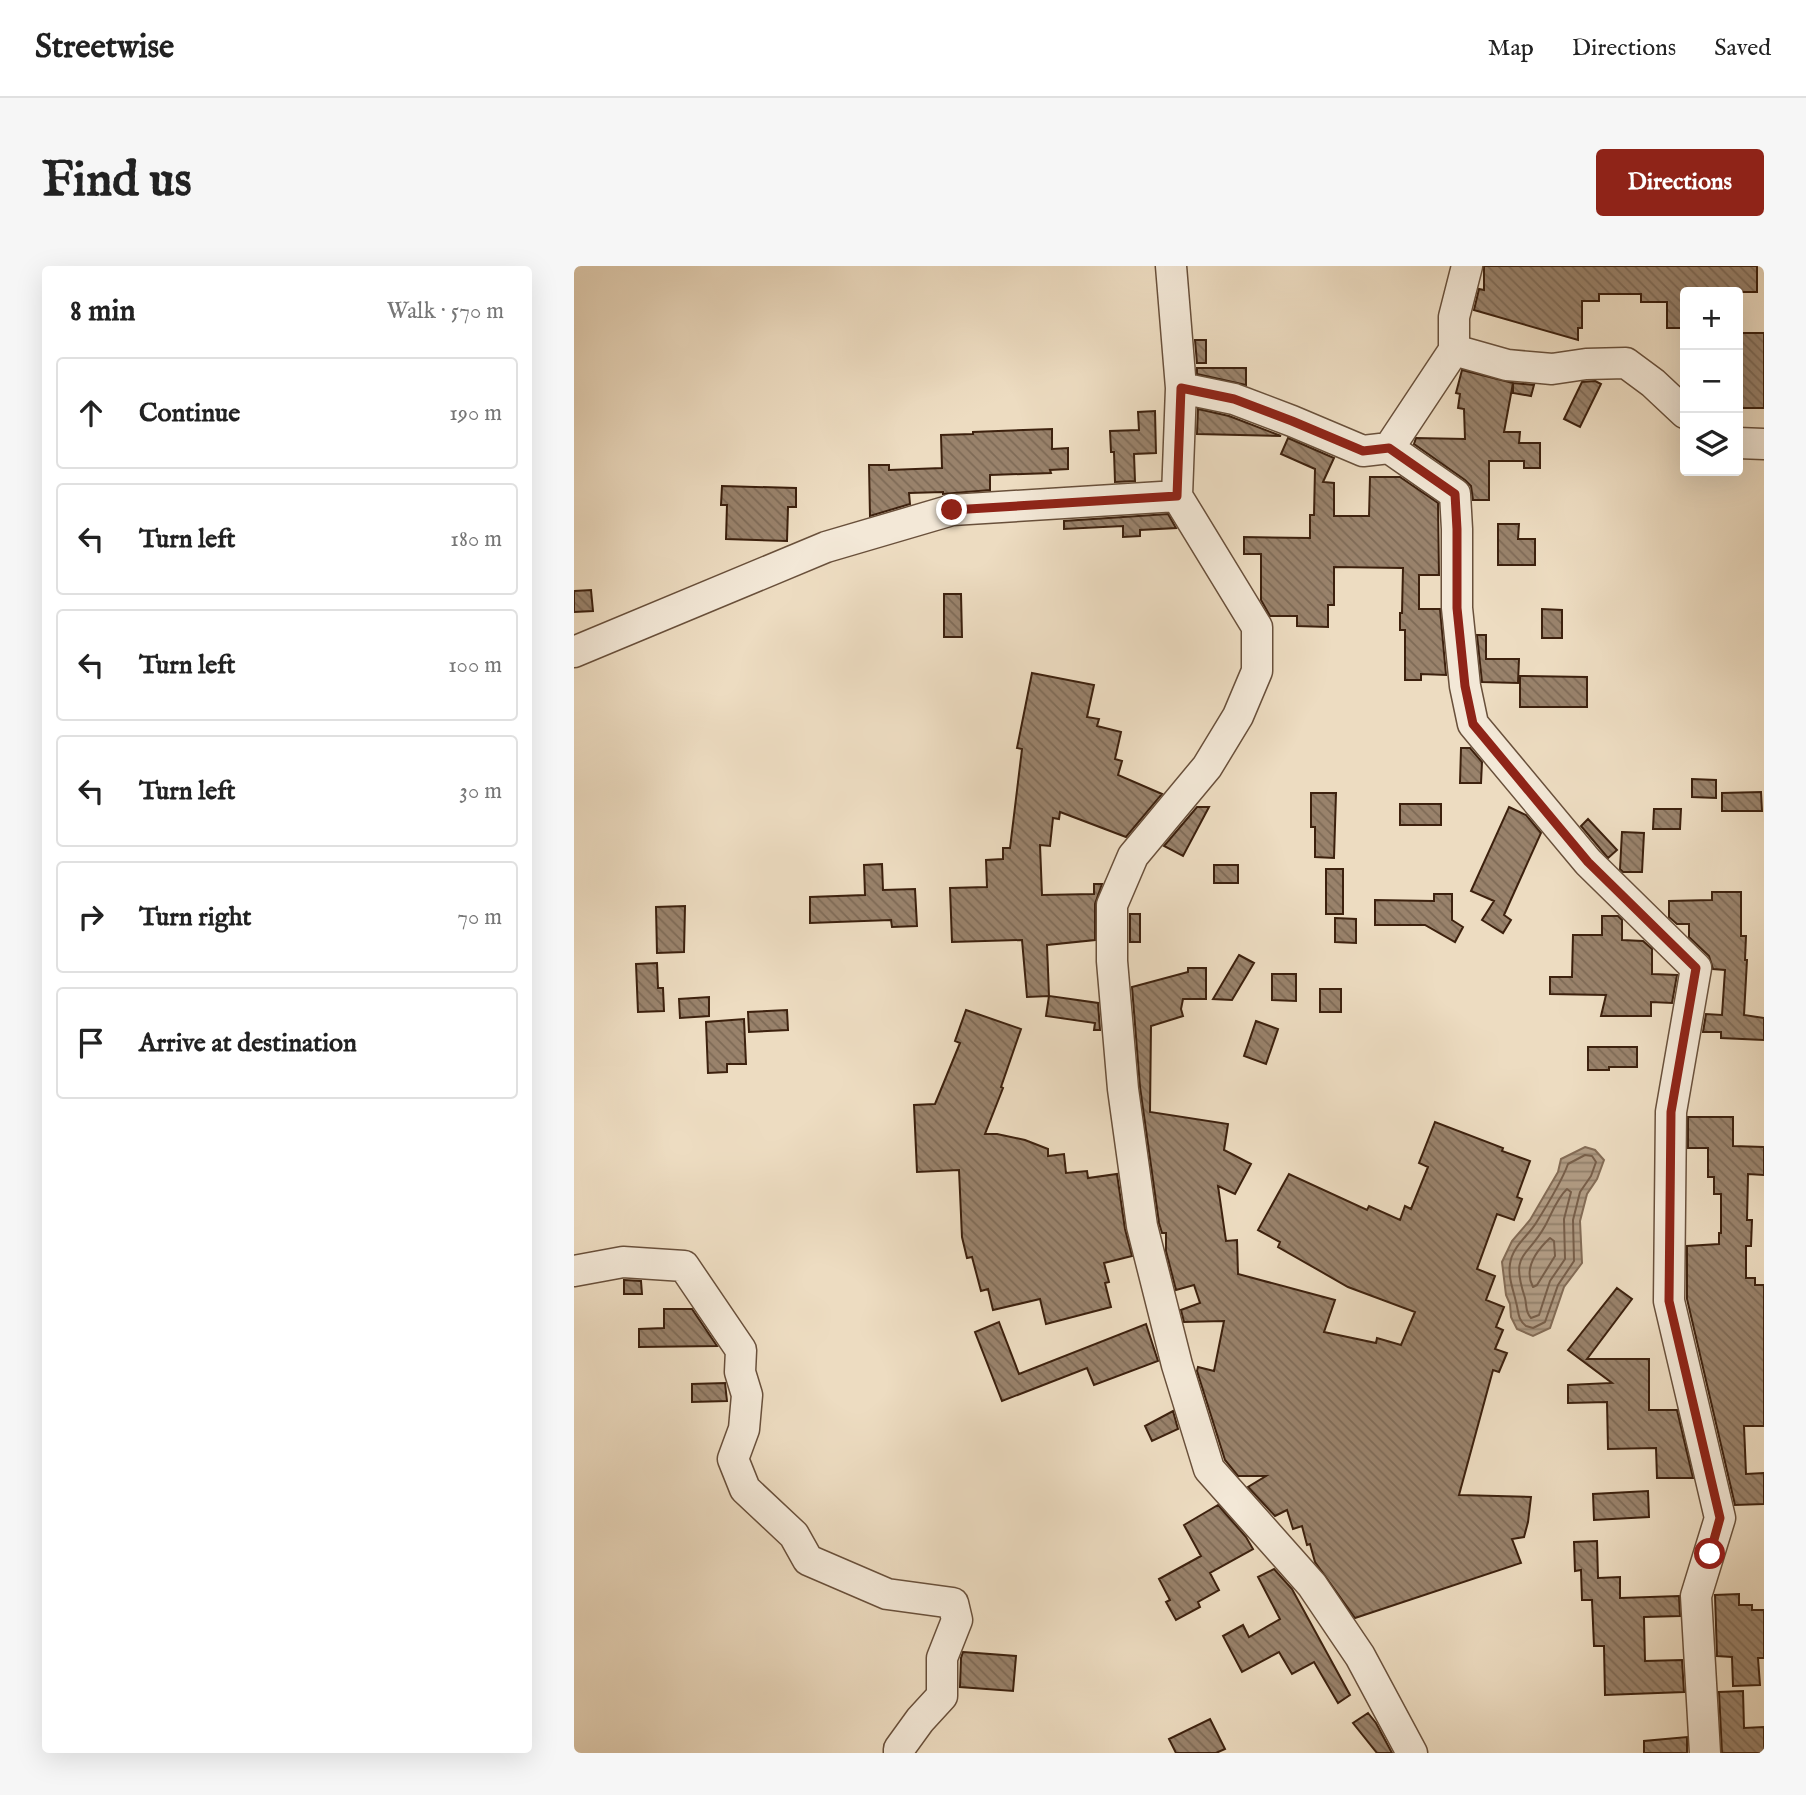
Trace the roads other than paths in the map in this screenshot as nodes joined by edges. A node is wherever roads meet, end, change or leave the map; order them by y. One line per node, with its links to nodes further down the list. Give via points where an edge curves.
1 (1171, 266): 4 (street)
2 (1467, 266): 3 (street, via 1454,317)
3 (1454, 350): 5 (street, via 1507,365 1552,369 1626,363); 8 (street)
4 (1181, 388): 8 (street, via 1234,399 1363,451); 9 (street)
5 (1680, 408)
6 (1743, 443): 7 (street)
7 (1764, 444)
8 (1389, 448): 14 (street, via 1455,494 1457,608 1473,724 1588,862 1696,968 1671,1112 1669,1301 1720,1518 1696,1596)
9 (1177, 496): 10 (street, via 952,510 825,547); 13 (street, via 1257,627 1257,671 1238,716 1207,767 1133,856 1112,905 1123,1089 1142,1226 1209,1469 1312,1585 1360,1656)
10 (574, 652)
11 (574, 1271): 12 (street, via 623,1262 684,1266 741,1350 740,1372 747,1395 744,1429 733,1459 745,1489 794,1535 808,1560 887,1594 953,1603 957,1620 942,1658 942,1696)
12 (899, 1753)
13 (1412, 1753)
14 (1705, 1753)

